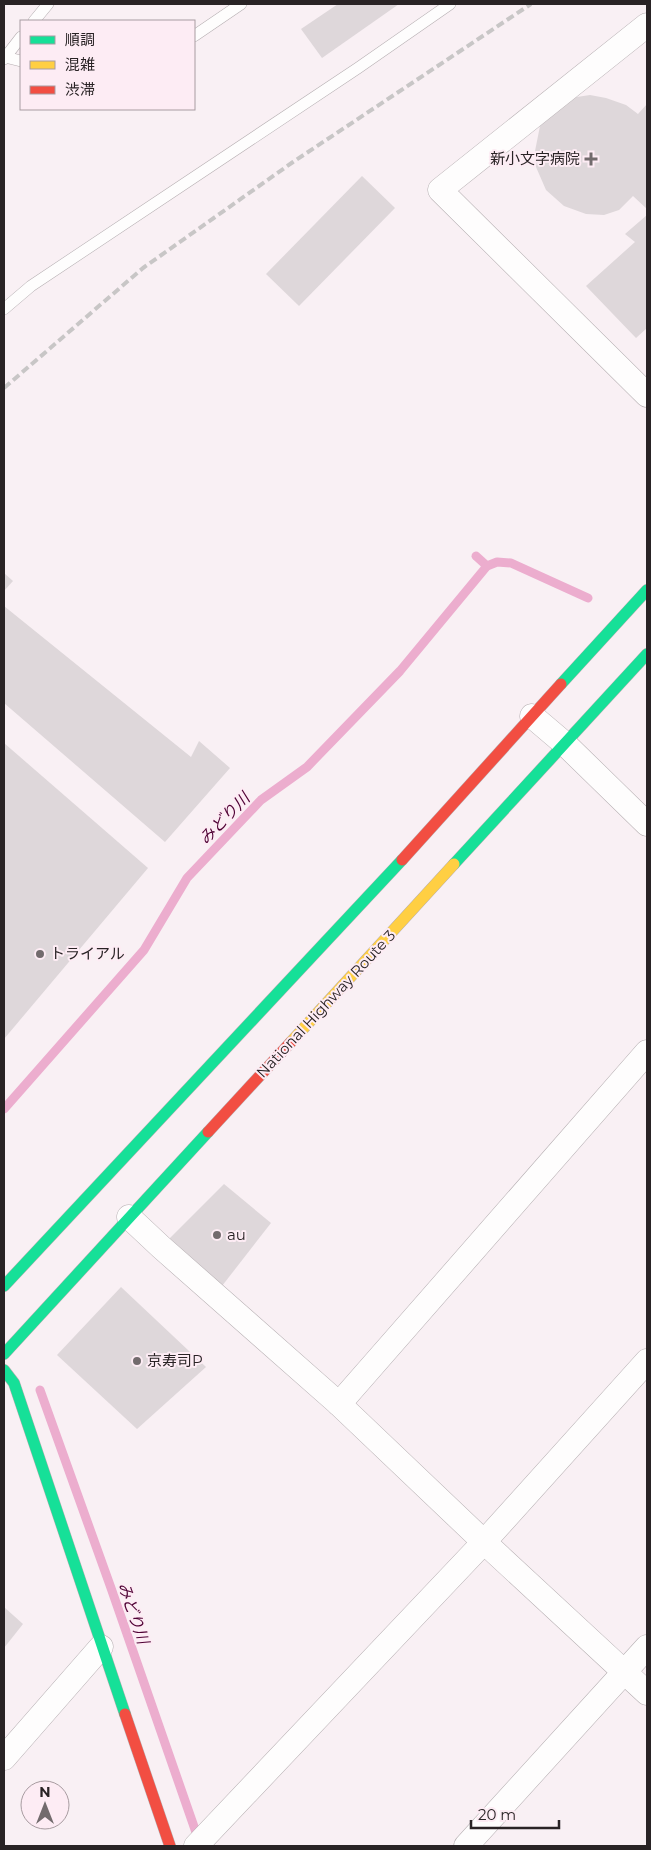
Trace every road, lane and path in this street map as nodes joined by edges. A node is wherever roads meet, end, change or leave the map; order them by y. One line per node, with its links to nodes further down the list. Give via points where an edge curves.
1 (48, 4): 4 (lane)
2 (241, 4): 6 (lane)
3 (450, 4): 10 (lane, via 31,286)
4 (35, 20)
5 (647, 25): 11 (street, via 440,190)
6 (195, 35)
7 (20, 38): 8 (lane)
8 (4, 58): 9 (lane)
9 (20, 61)
10 (4, 310)
11 (647, 395)
12 (647, 590): 14 (main road)
13 (647, 654): 15 (main road, National Highway Route 3)
14 (532, 716): 15 (street); 19 (main road)
15 (565, 744): 16 (street); 18 (main road, National Highway Route 3)
16 (647, 824)
17 (647, 1052): 23 (street)
18 (129, 1217): 20 (main road, National Highway Route 3); 23 (street)
19 (4, 1286)
20 (4, 1354)
21 (647, 1361): 24 (street)
22 (4, 1370): 25 (main road, via 14,1383)
23 (339, 1404): 24 (street)
24 (484, 1542): 27 (street); 31 (street)
25 (102, 1647): 29 (street); 30 (main road)
26 (647, 1647): 27 (street)
27 (625, 1672): 28 (street); 32 (street)
28 (647, 1693)
29 (4, 1758)
30 (170, 1846)
31 (196, 1846)
32 (466, 1846)

